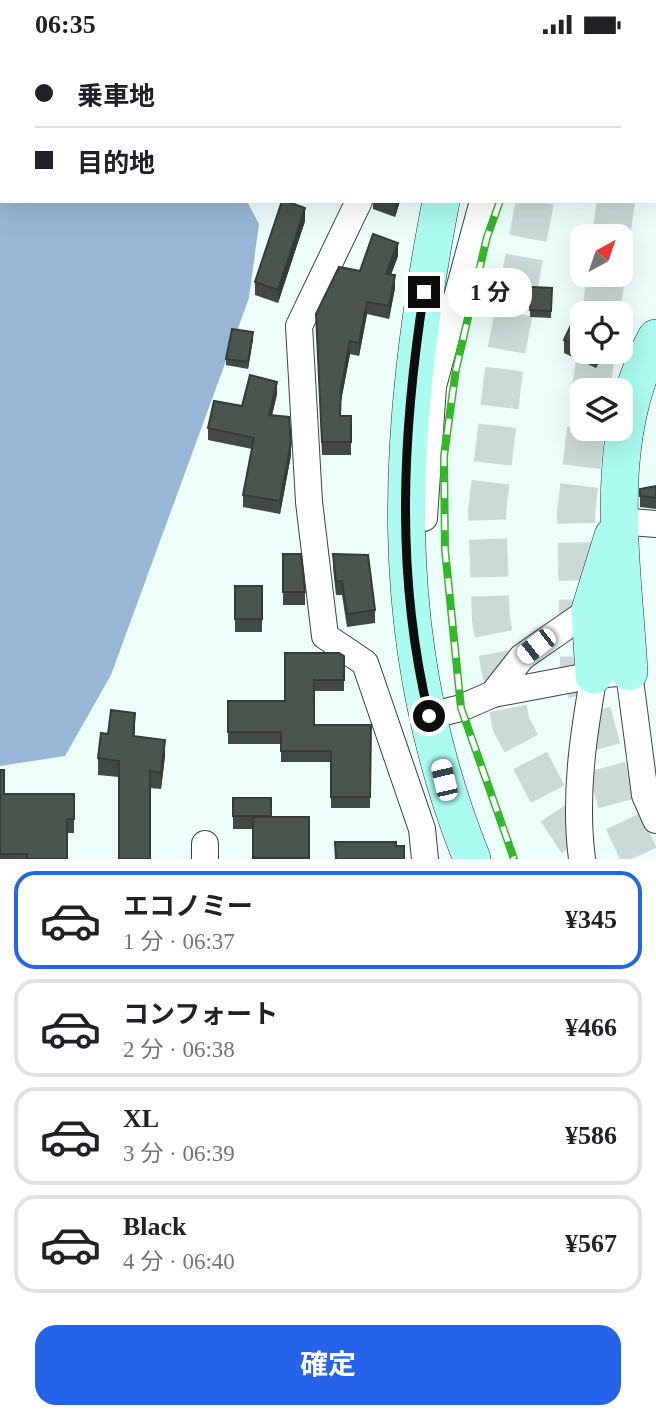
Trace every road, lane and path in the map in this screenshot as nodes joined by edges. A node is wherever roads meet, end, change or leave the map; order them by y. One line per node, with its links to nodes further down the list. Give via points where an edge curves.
1 (358, 203): 14 (street, via 299,326 309,502 325,636 365,663 422,829)
2 (441, 203): 7 (street, via 412,368)
3 (482, 203): 7 (street, via 433,386 424,521)
4 (656, 338): 5 (street, via 632,403)
5 (618, 521): 6 (street); 8 (street); 9 (street)
6 (656, 524)
7 (405, 548): 12 (street, via 416,656)
8 (590, 610): 10 (street); 11 (street, via 522,657)
9 (629, 672): 10 (street); 13 (street, via 645,795)
10 (594, 675): 11 (street); 16 (street, via 581,742 578,825)
11 (493, 694): 12 (street)
12 (429, 716): 15 (street, via 449,801)
13 (656, 820)
14 (425, 859)
15 (472, 859)
16 (582, 859)

